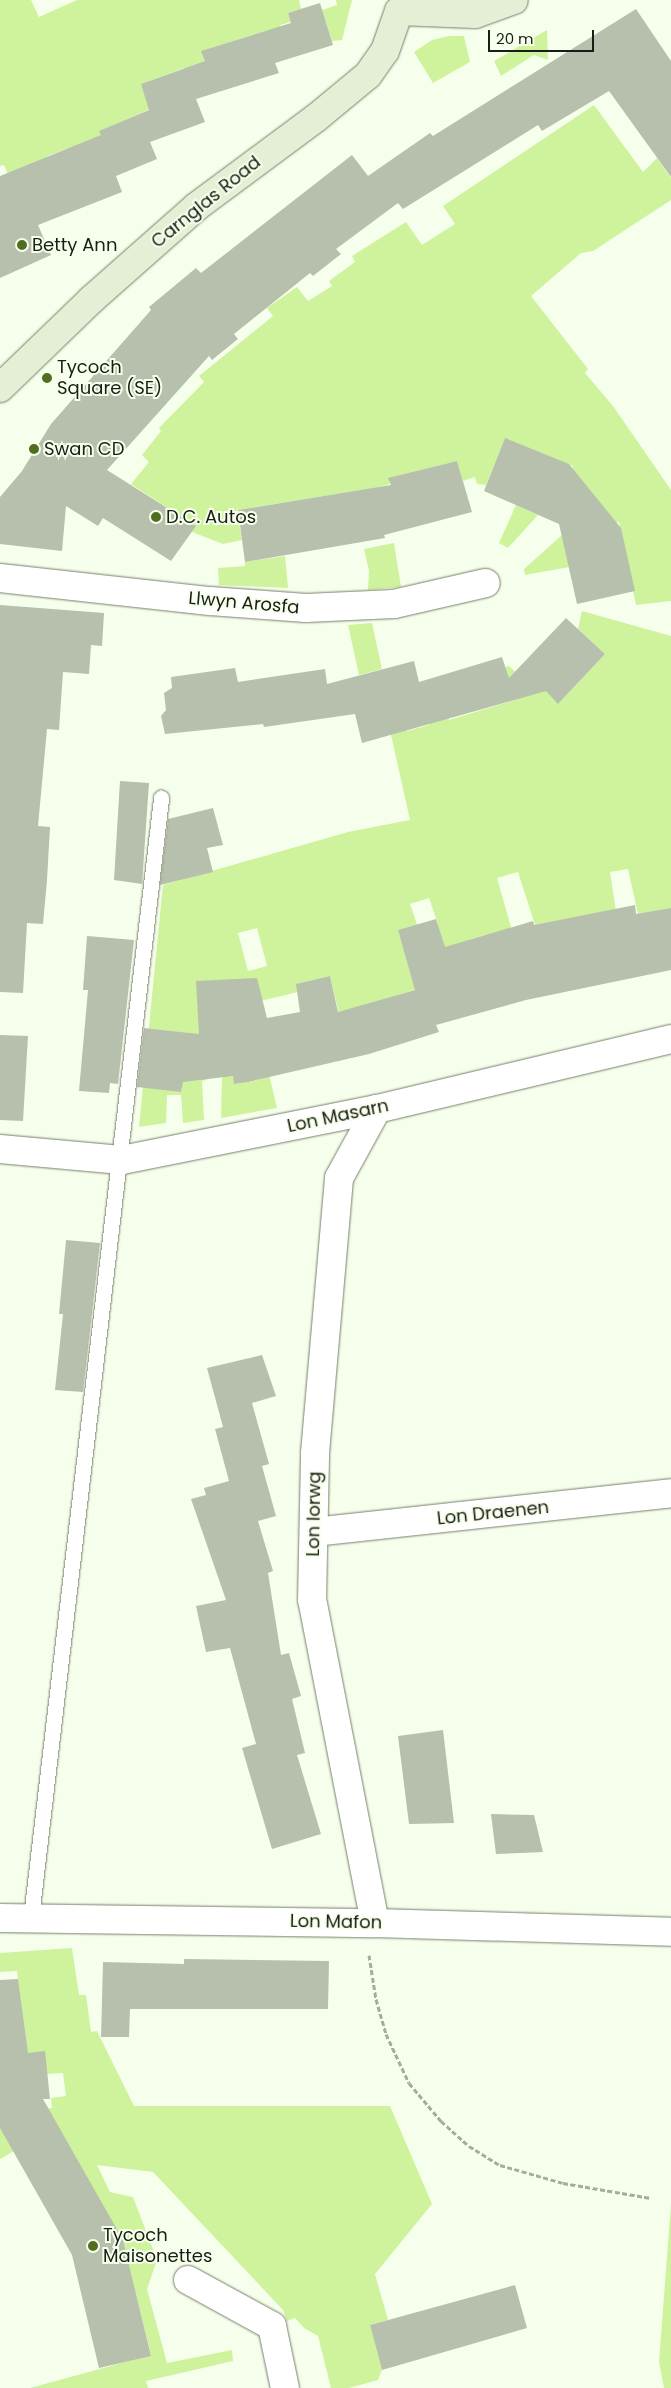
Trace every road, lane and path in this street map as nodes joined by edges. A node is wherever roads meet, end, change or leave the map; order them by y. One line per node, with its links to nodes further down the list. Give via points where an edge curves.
1 (514, 0): 2 (street, via 475,14)
2 (400, 5): 3 (street, Carnglas Road, via 384,51 368,75 316,118 196,206 91,300)
3 (0, 388)
4 (0, 578): 5 (street, Llwyn Arosfa, via 306,608 394,604)
5 (486, 583)
6 (161, 798): 10 (lane)
7 (671, 1038): 8 (street, Lon Masarn)
8 (377, 1109): 10 (street, Lon Masarn); 12 (street, Lon Iorwg, via 339,1178 315,1453)
9 (0, 1149): 10 (street, Lon Masarn)
10 (122, 1160): 13 (lane)
11 (671, 1493): 12 (street, Lon Draenen)
12 (314, 1532): 15 (street, Lon Iorwg, via 312,1600)
13 (31, 1917): 14 (street, Lon Mafon); 15 (street, Lon Mafon)
14 (0, 1918)
15 (375, 1923): 16 (street, Lon Mafon); 17 (path, via 368,1951 386,2034 409,2083 441,2121 469,2146 500,2165 563,2183)
16 (671, 1932)
17 (651, 2198)
18 (188, 2280): 19 (street, via 272,2326)
19 (285, 2388)

